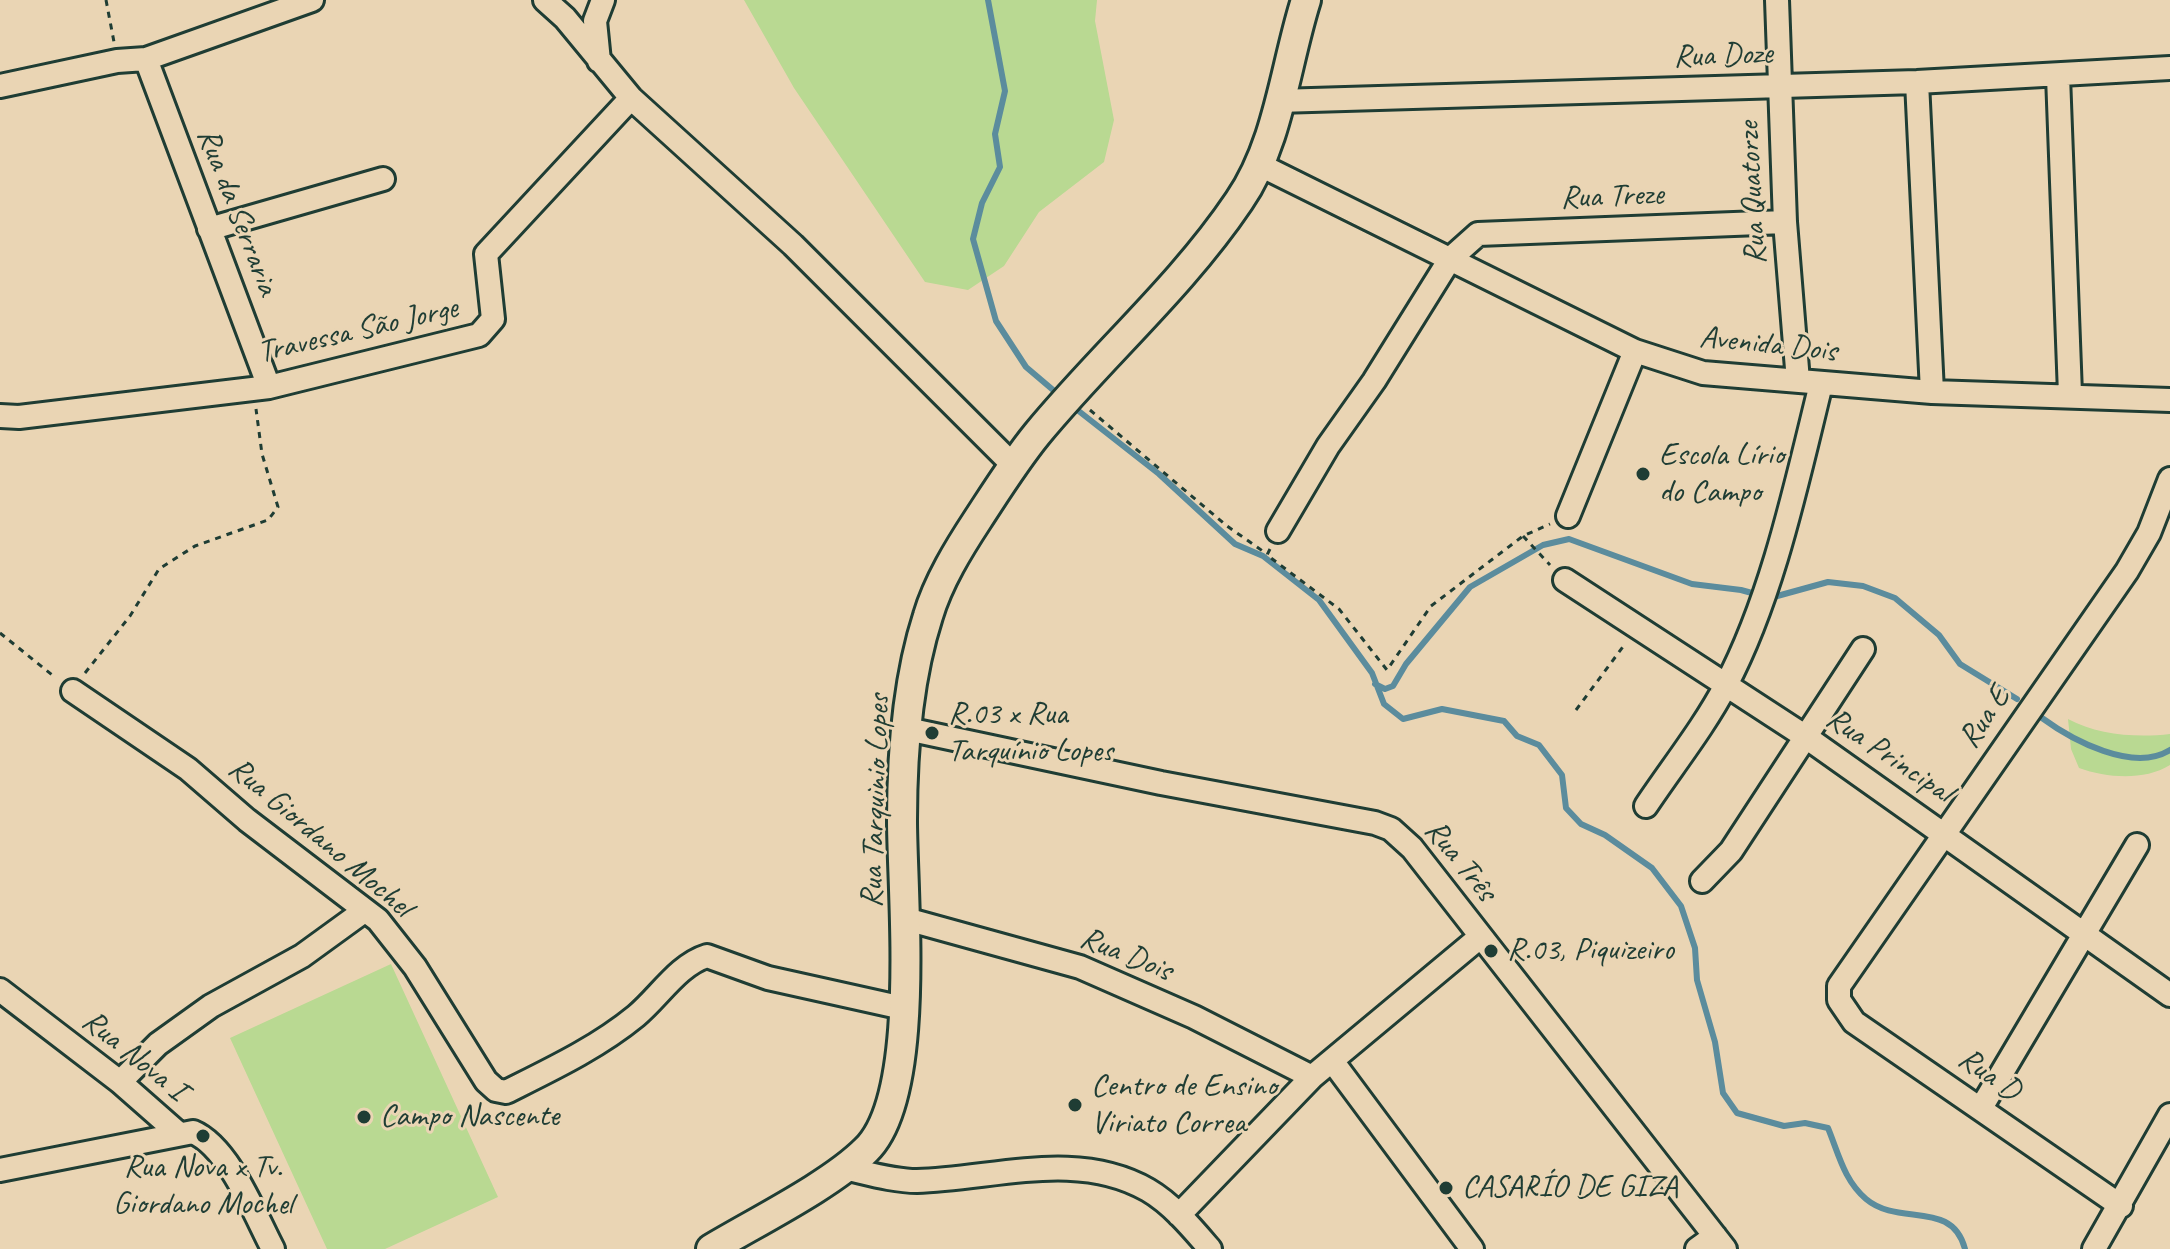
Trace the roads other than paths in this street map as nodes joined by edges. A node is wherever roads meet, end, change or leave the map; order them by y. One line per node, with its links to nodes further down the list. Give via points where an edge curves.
1 (312, 0): 6 (street)
2 (545, 0): 7 (street)
3 (603, 0): 7 (street, via 595,21)
4 (1306, 0): 14 (main road, Rua Tarquinio Lopes)
5 (1777, 0): 12 (street, Rua Quatorze)
6 (146, 59): 11 (street); 18 (street, Rua da Serraria)
7 (599, 61): 13 (street)
8 (2170, 68): 9 (street, Rua Doze)
9 (2058, 76): 10 (street, Rua Doze); 25 (street)
10 (1917, 82): 12 (street, Rua Doze); 24 (street)
11 (0, 86)
12 (1780, 86): 14 (street, Rua Doze); 17 (street, Rua Quatorze)
13 (631, 98): 23 (street, Travessa São Jorge, via 486,254 493,319 479,335); 28 (street, via 793,245)
14 (1278, 101): 15 (main road, Rua Tarquinio Lopes)
15 (1260, 165): 19 (street, Avenida Dois); 28 (main road, Rua Tarquinio Lopes, via 1240,200 1183,273)
16 (383, 179): 18 (street)
17 (1785, 222): 19 (street, Rua Treze, via 1478,234); 21 (street, Rua Quatorze)
18 (209, 229): 23 (street, Rua da Serraria)
19 (1450, 259): 20 (street, Avenida Dois); 31 (street, Rua Treze)
20 (1635, 351): 21 (street, Avenida Dois, via 1703,373); 30 (street)
21 (1798, 381): 22 (street, Avenida Dois)
22 (1821, 384): 24 (street, Avenida Dois); 34 (street, via 1761,597)
23 (261, 388): 27 (street, Travessa São Jorge)
24 (1932, 392): 25 (street, Avenida Dois)
25 (2070, 394): 26 (street, Avenida Dois)
26 (2170, 400)
27 (0, 416)
28 (1013, 465): 36 (main road, Rua Tarquinio Lopes, via 961,546 929,612 917,653)
29 (2170, 479): 39 (street, Rua E, via 2127,571)
30 (1568, 516)
31 (1278, 531)
32 (1565, 580): 34 (street, Rua Principal)
33 (1863, 649): 37 (street)
34 (1726, 686): 37 (street, Rua Principal); 38 (street)
35 (73, 691): 42 (street, Rua Giordano Mochel, via 188,769)
36 (907, 729): 43 (main road, Rua Tarquinio Lopes, via 902,820); 45 (street, Rua Três, via 1375,823 1403,838)
37 (1806, 737): 39 (street, Rua Principal); 41 (street, via 1731,851)
38 (1646, 806)
39 (1945, 833): 44 (street, Rua Principal); 46 (street, Rua E)
40 (2137, 845): 44 (street)
41 (1702, 881)
42 (364, 911): 49 (street, Rua Giordano Mochel, via 378,920 415,967 486,1081 506,1092 580,1054 635,1017 688,966 707,956 768,978); 52 (street, via 302,956 211,1006 158,1044)
43 (906, 919): 49 (main road, Rua Tarquinio Lopes); 51 (street, Rua Dois, via 1080,967)
44 (2082, 932): 48 (street, Rua Principal); 53 (street)
45 (1480, 937): 50 (street); 60 (street, Rua Três)
46 (1839, 986): 53 (street, Rua D, via 1839,1000 1854,1022)
47 (0, 990): 52 (street, Rua Nova I)
48 (2170, 995)
49 (903, 1008): 56 (main road, Rua Tarquinio Lopes, via 888,1113 867,1149)
50 (1333, 1062): 51 (street); 64 (street)
51 (1312, 1077): 59 (street)
52 (120, 1082): 55 (street, Rua Nova I)
53 (1981, 1108): 58 (street, Rua D)
54 (2170, 1115): 58 (street)
55 (178, 1133): 57 (street); 62 (street, Rua Nova I, via 193,1132 216,1148)
56 (844, 1168): 59 (street, via 915,1181 1024,1168 1084,1171 1148,1190); 63 (main road, Rua Tarquinio Lopes)
57 (0, 1170)
58 (2121, 1206): 65 (street)
59 (1179, 1215): 61 (street)
60 (1712, 1245)
61 (1201, 1246)
62 (273, 1249)
63 (711, 1249)
64 (1472, 1249)
65 (2094, 1249)

